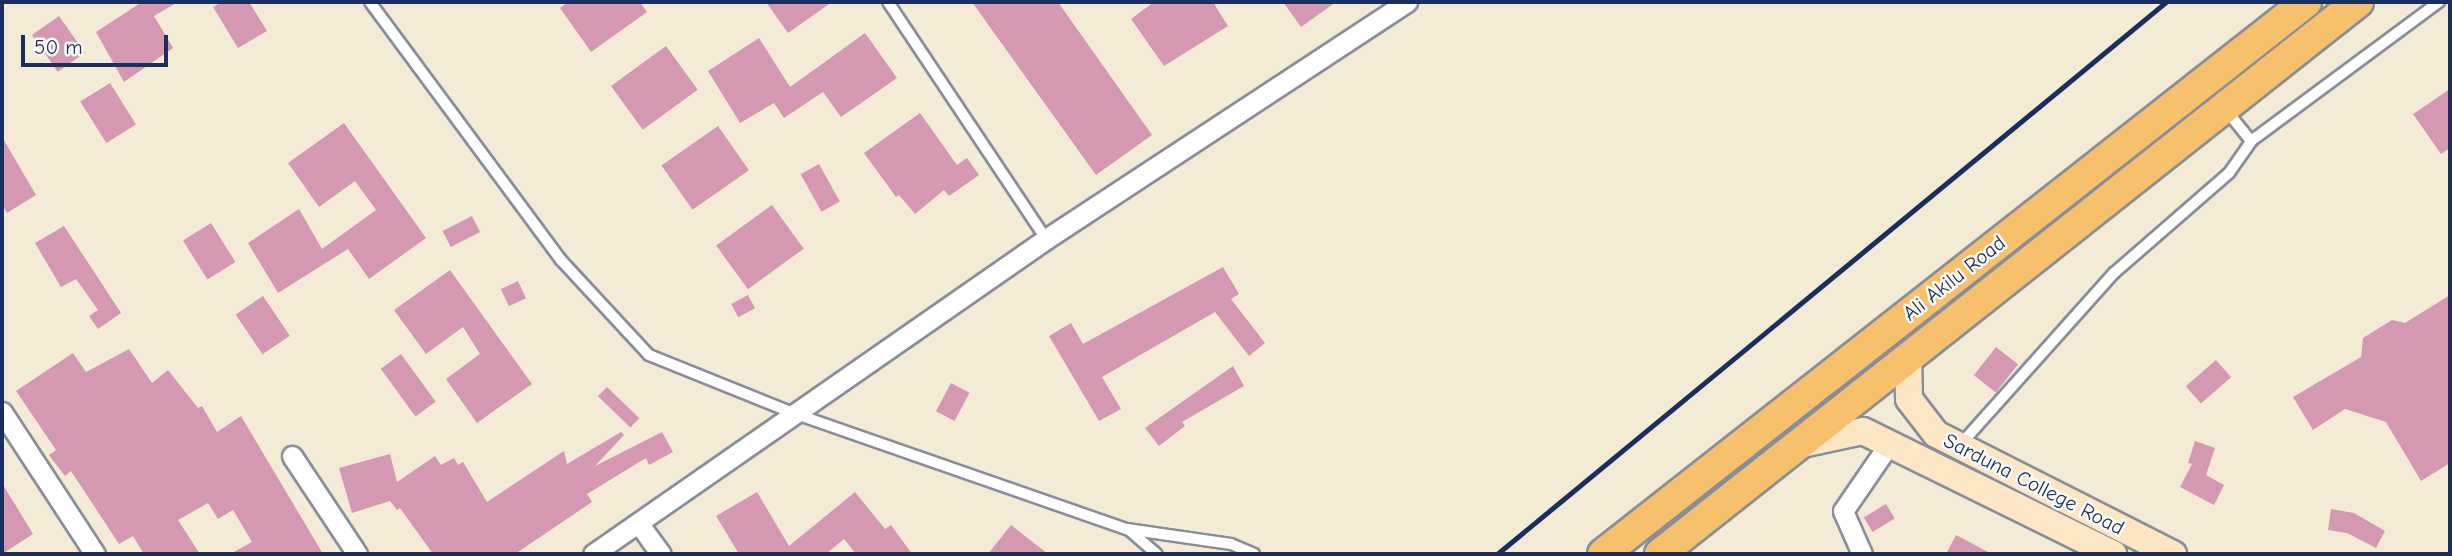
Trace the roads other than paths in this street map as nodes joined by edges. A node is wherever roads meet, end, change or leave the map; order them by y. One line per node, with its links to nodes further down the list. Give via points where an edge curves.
1 (370, 2): 12 (lane, via 561,260 649,355)
2 (888, 2): 9 (lane)
3 (1405, 2): 9 (street)
4 (2305, 2): 26 (main road, Ali Akilu Road)
5 (2358, 2): 7 (main road, Ali Akilu Road)
6 (2439, 2): 8 (lane)
7 (2225, 107): 8 (lane); 10 (main road, Ali Akilu Road)
8 (2251, 141): 15 (lane, via 2229,173 2114,273)
9 (1046, 239): 12 (street)
10 (1908, 357): 13 (main road, Ali Akilu Road); 15 (street, Sarduna College Road, via 1909,399 1936,434)
11 (2, 412): 20 (street)
12 (796, 414): 17 (street); 18 (lane)
13 (1802, 444): 14 (street, Sarduna College Road, via 1863,431); 27 (main road, Ali Akilu Road)
14 (1889, 444): 19 (street, Sarduna College Road); 28 (street, via 1843,511)
15 (1958, 448): 29 (street, Sarduna College Road)
16 (292, 456): 21 (street)
17 (639, 524): 22 (street); 23 (street)
18 (1128, 529): 24 (lane); 25 (lane, via 1231,544)
19 (2098, 551)
20 (95, 554)
21 (357, 554)
22 (593, 554)
23 (661, 554)
24 (1157, 554)
25 (1254, 554)
26 (1603, 554)
27 (1660, 554)
28 (1862, 554)
29 (2173, 554)

